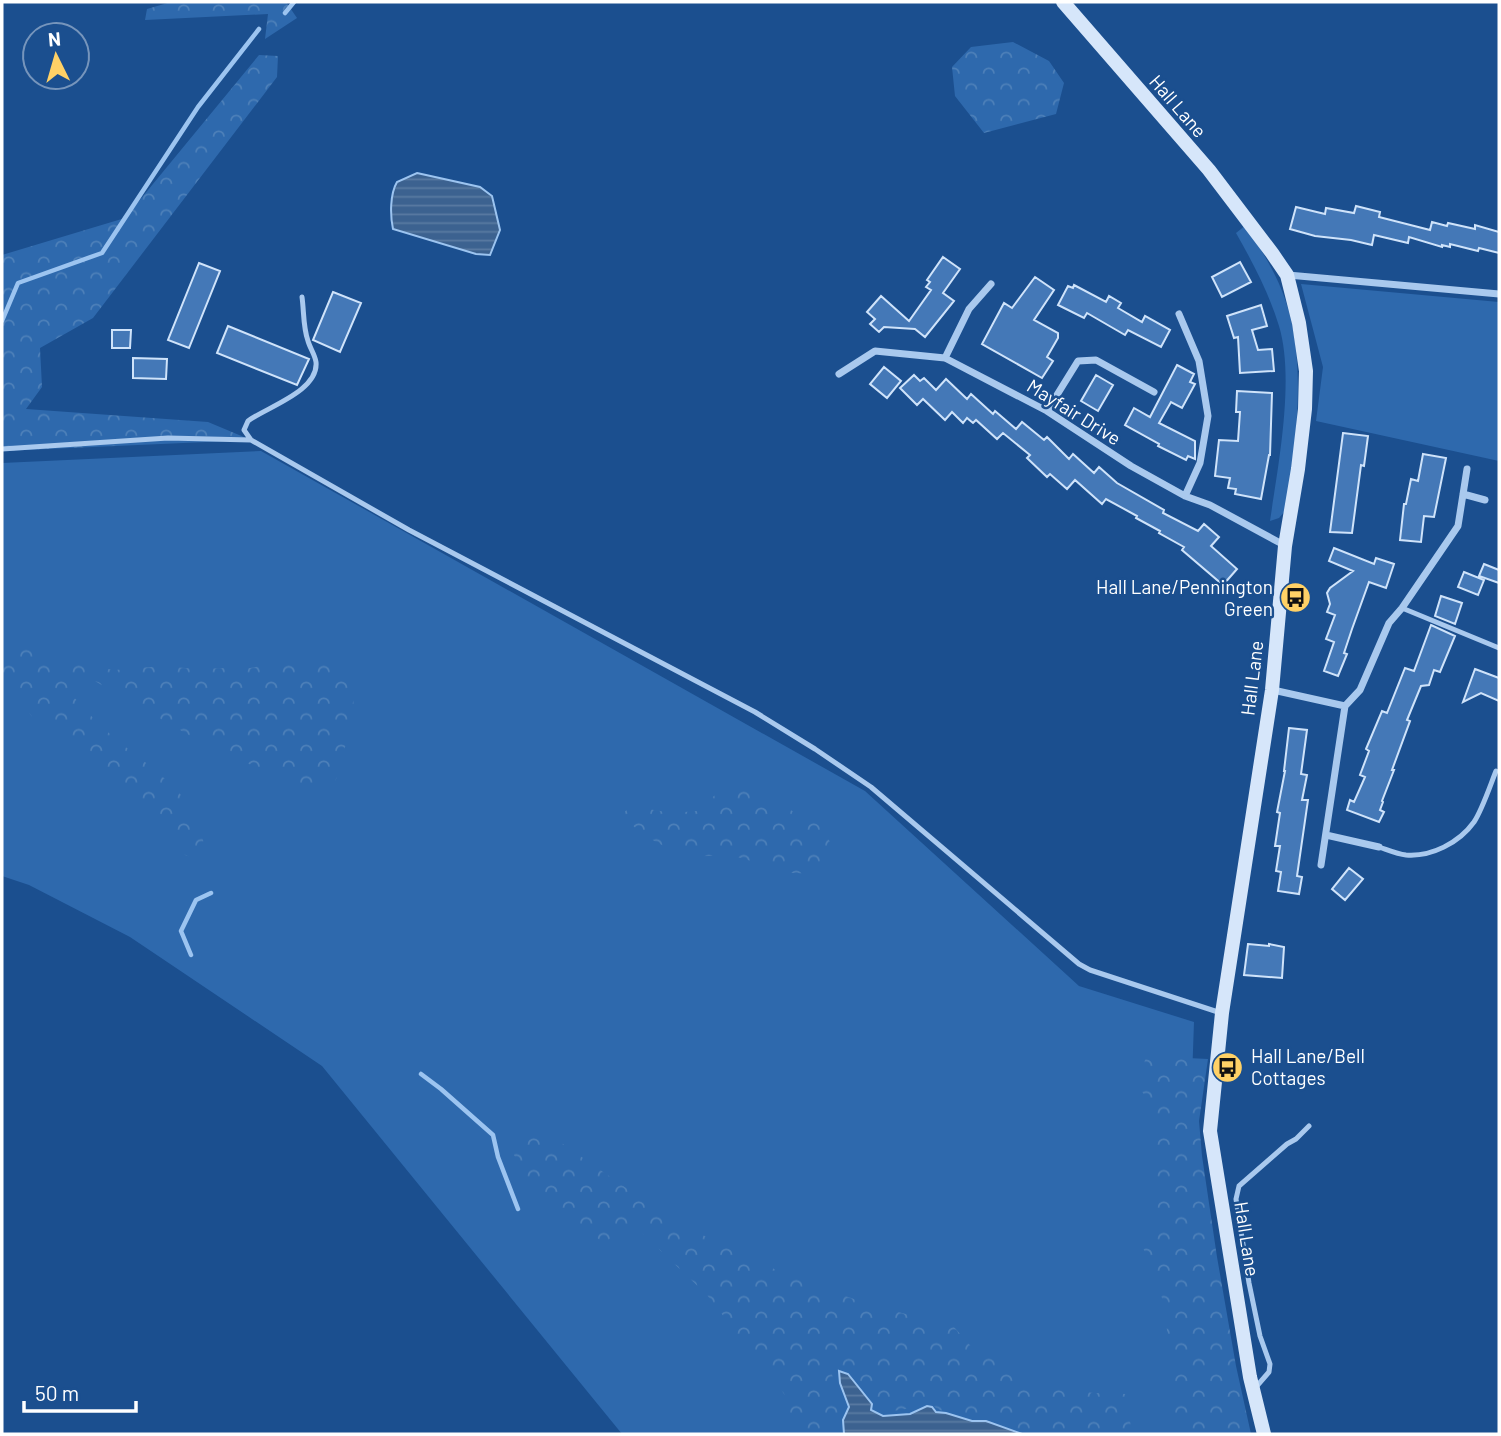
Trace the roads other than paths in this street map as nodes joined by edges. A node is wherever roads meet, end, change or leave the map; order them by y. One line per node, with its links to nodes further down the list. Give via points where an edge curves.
1 (1063, 2): 2 (street, Hall Lane, via 1209,170)
2 (1287, 275): 4 (street); 17 (street, Hall Lane, via 1306,370 1298,468)
3 (991, 284): 7 (street, via 970,309)
4 (1499, 294)
5 (302, 297): 11 (lane, via 315,374 301,390 248,421 244,430)
6 (1179, 314): 15 (street, via 1199,361 1208,416 1200,463)
7 (946, 358): 8 (street, Mayfair Drive, via 875,351); 10 (street, Mayfair Drive)
8 (839, 374)
9 (1154, 392): 10 (street, via 1096,360 1078,361)
10 (1047, 411): 15 (street, Mayfair Drive)
11 (251, 440): 12 (lane, via 168,438); 26 (lane, via 409,530 755,712 815,749 871,787 1079,964)
12 (2, 449)
13 (1467, 469): 14 (street)
14 (1463, 494): 16 (street); 18 (street, via 1458,526)
15 (1185, 496): 17 (street, Mayfair Drive)
16 (1485, 500)
17 (1285, 546): 20 (street, Hall Lane)
18 (1402, 608): 19 (lane); 21 (street, via 1389,623 1360,690)
19 (1499, 648)
20 (1272, 690): 21 (street); 26 (street, Hall Lane)
21 (1345, 706): 23 (street)
22 (1496, 771): 24 (lane, via 1474,822 1453,842 1417,855)
23 (1326, 835): 24 (street); 25 (street)
24 (1379, 847)
25 (1321, 865)
26 (1222, 1013): 28 (street, Hall Lane, via 1210,1131)
27 (1309, 1126): 28 (lane, via 1239,1186 1236,1199 1259,1336 1270,1364 1269,1373)
28 (1254, 1389): 29 (street, Hall Lane)
29 (1264, 1434)

